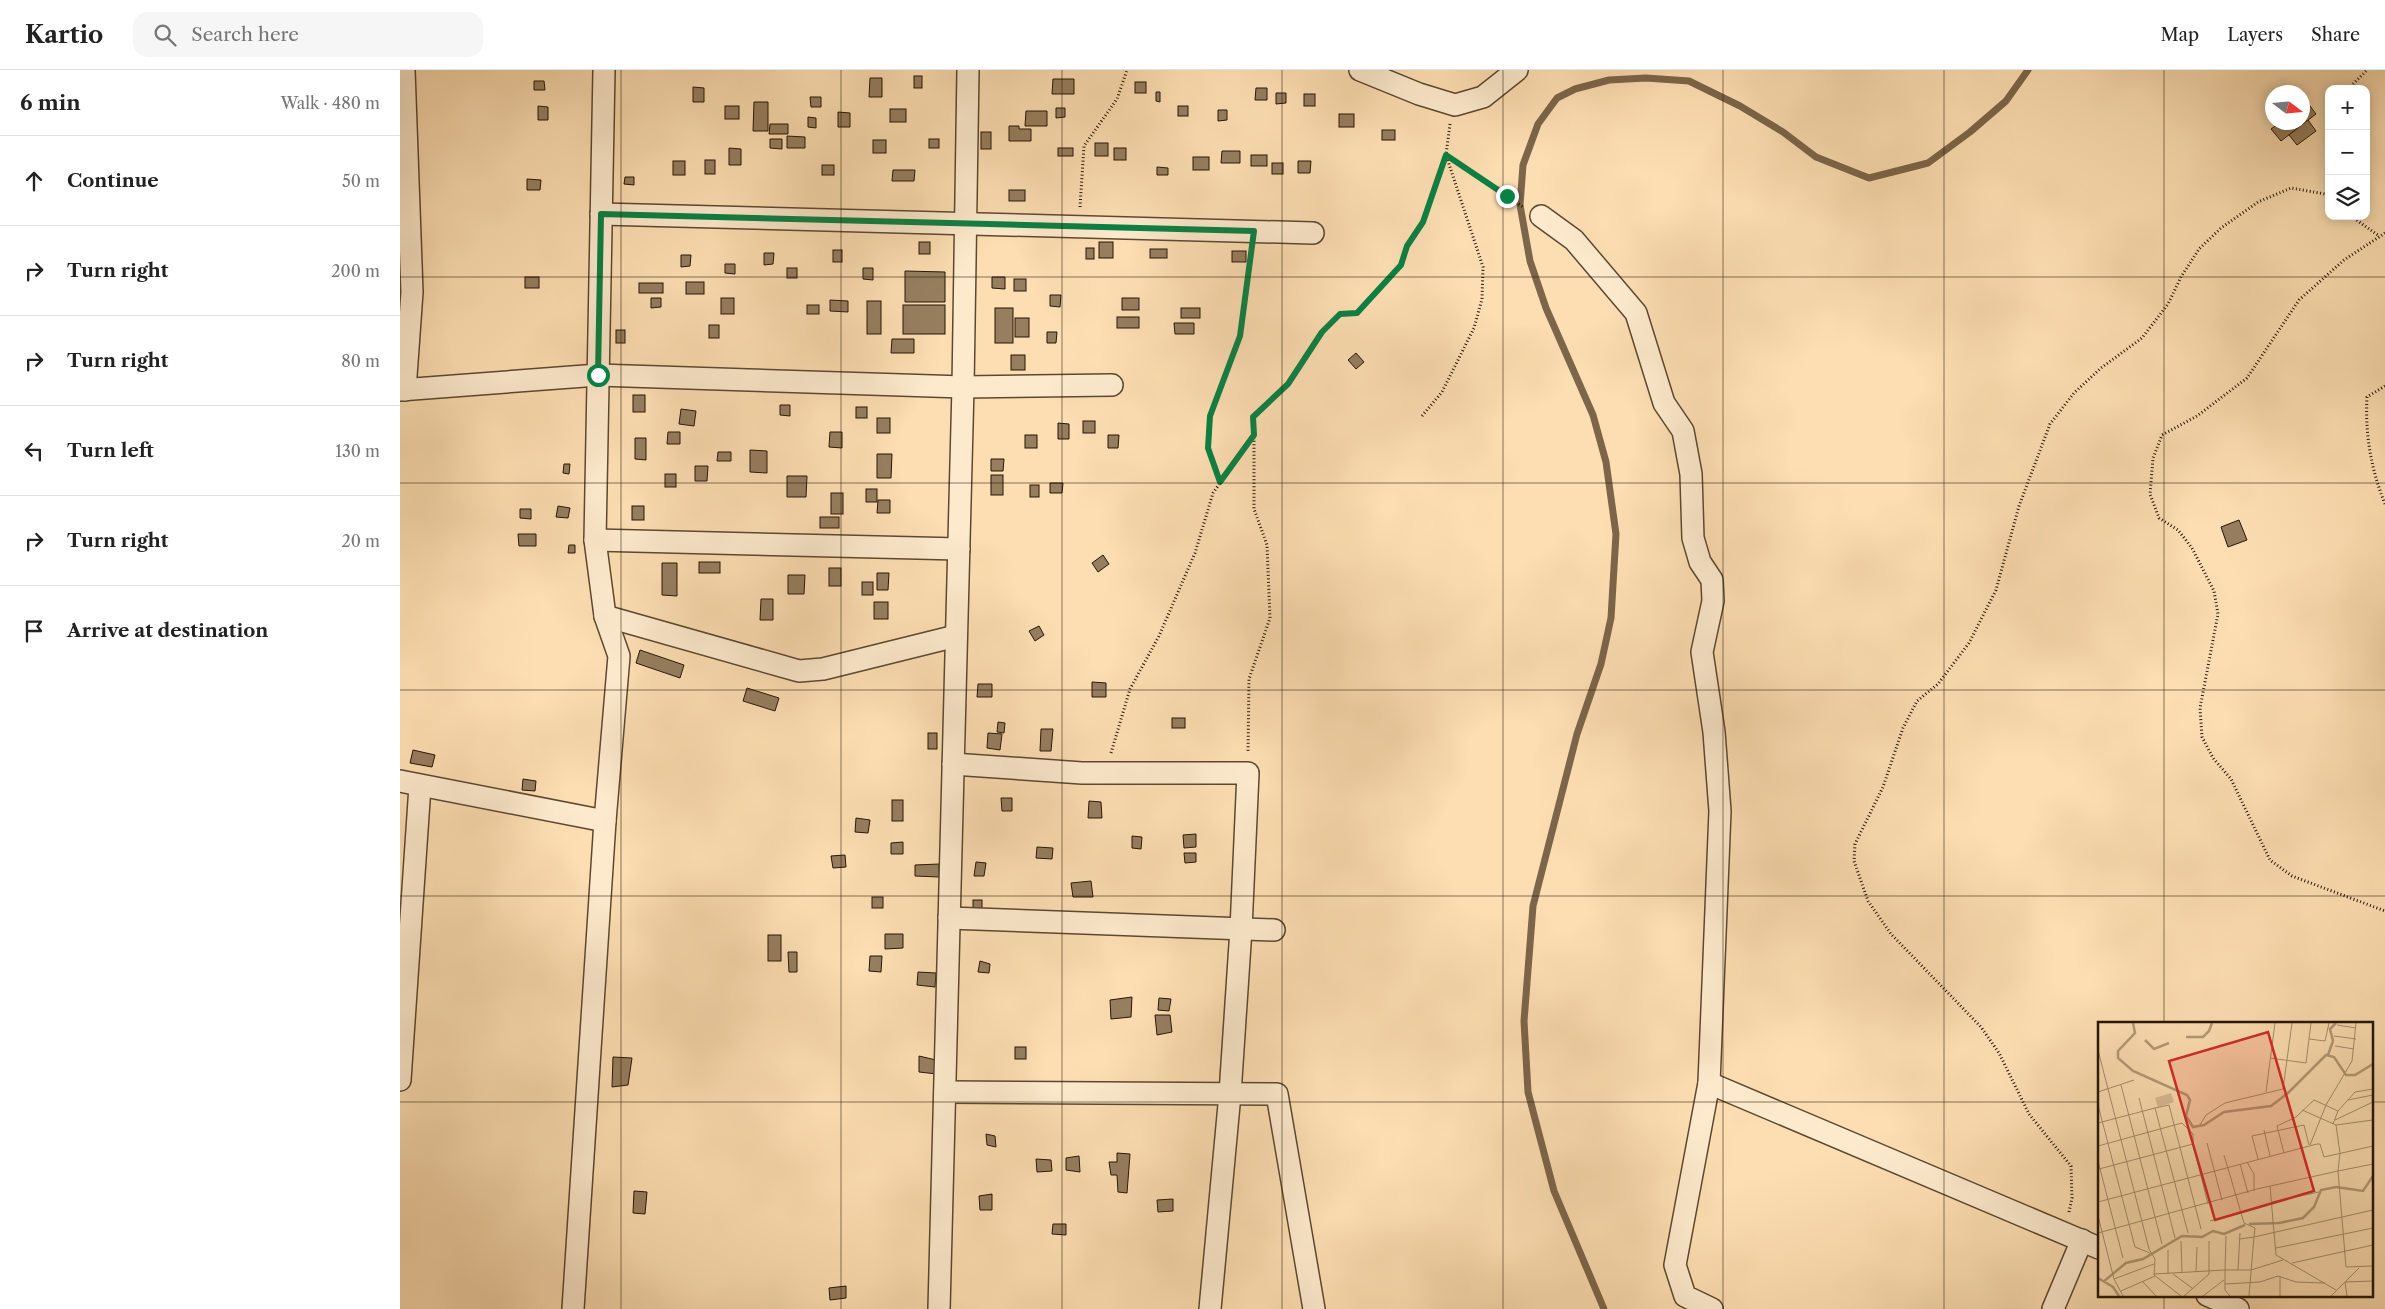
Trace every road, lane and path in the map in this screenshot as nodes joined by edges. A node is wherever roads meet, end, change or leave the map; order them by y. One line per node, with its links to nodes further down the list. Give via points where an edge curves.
1 (404, 70): 26 (street, via 412,292)
2 (604, 70): 13 (street)
3 (968, 70): 16 (street)
4 (1127, 70): 17 (path, via 1117,100 1084,146)
5 (1360, 70): 9 (street)
6 (1517, 70): 9 (street, via 1483,97)
7 (2367, 70): 8 (path)
8 (2352, 85)
9 (1455, 105): 10 (path)
10 (1446, 155): 12 (path); 27 (path, via 1483,267 1482,299 1474,328 1442,392); 28 (path, via 1423,222 1407,246 1401,265 1357,313 1340,314 1322,332 1288,384 1253,417)
11 (2325, 194): 48 (path, via 2292,188 2258,202 2221,228 2199,249 2168,304 2142,338 2074,393 2050,424 2019,506 1996,590 1969,643 1938,684 1917,702 1903,728 1883,787 1855,844 1854,860 1868,901 1891,934 1981,1027 1999,1053 2029,1114 2071,1166 2069,1212)
12 (1507, 196)
13 (601, 214): 16 (street); 22 (street)
14 (1541, 216): 45 (street, via 1574,240 1636,313 1664,402 1683,431 1691,474 1693,538 1700,562 1712,580 1702,652 1714,732 1720,810)
15 (2357, 220): 21 (path)
16 (966, 223): 17 (street); 25 (street)
17 (1079, 226): 18 (street)
18 (1254, 231): 19 (street); 29 (path, via 1240,336 1210,416 1208,448)
19 (1313, 232)
20 (2385, 233): 21 (path)
21 (2379, 236): 40 (path, via 2344,260 2299,300 2246,378 2197,416 2162,435 2153,458 2150,494 2159,518 2178,530 2214,591 2218,614 2200,708 2202,738 2213,758 2231,779 2270,860 2301,880)
22 (598, 375): 25 (street); 26 (street); 31 (street)
23 (1112, 385): 25 (street)
24 (2385, 386): 30 (path, via 2367,397 2365,422 2367,445)
25 (963, 387): 32 (street)
26 (402, 390)
27 (1422, 416)
28 (1254, 435): 29 (path); 37 (path, via 1254,509 1268,545 1270,618 1249,679)
29 (1220, 482): 36 (path, via 1213,494 1195,553 1159,636 1130,689 1112,752)
30 (2385, 504)
31 (595, 540): 32 (street); 33 (street)
32 (959, 549): 34 (street)
33 (605, 616): 34 (street, via 799,671 823,669); 39 (street, via 619,656)
34 (956, 636): 35 (street)
35 (953, 764): 36 (street); 41 (street)
36 (1082, 772): 37 (street)
37 (1248, 773): 42 (street)
38 (410, 784): 39 (street); 44 (street)
39 (605, 821): 50 (street)
40 (2385, 911)
41 (949, 918): 42 (street); 46 (street)
42 (1241, 929): 43 (street); 47 (street)
43 (1274, 930)
44 (400, 1080)
45 (1709, 1083): 48 (street); 54 (street, via 1675,1265 1685,1296)
46 (944, 1092): 47 (street); 51 (street)
47 (1230, 1094): 52 (street); 53 (street, via 1277,1094)
48 (2090, 1244): 55 (street)
49 (2209, 1296): 56 (street)
50 (573, 1309)
51 (939, 1309)
52 (1210, 1309)
53 (1314, 1309)
54 (1712, 1309)
55 (2053, 1309)
56 (2238, 1309)

